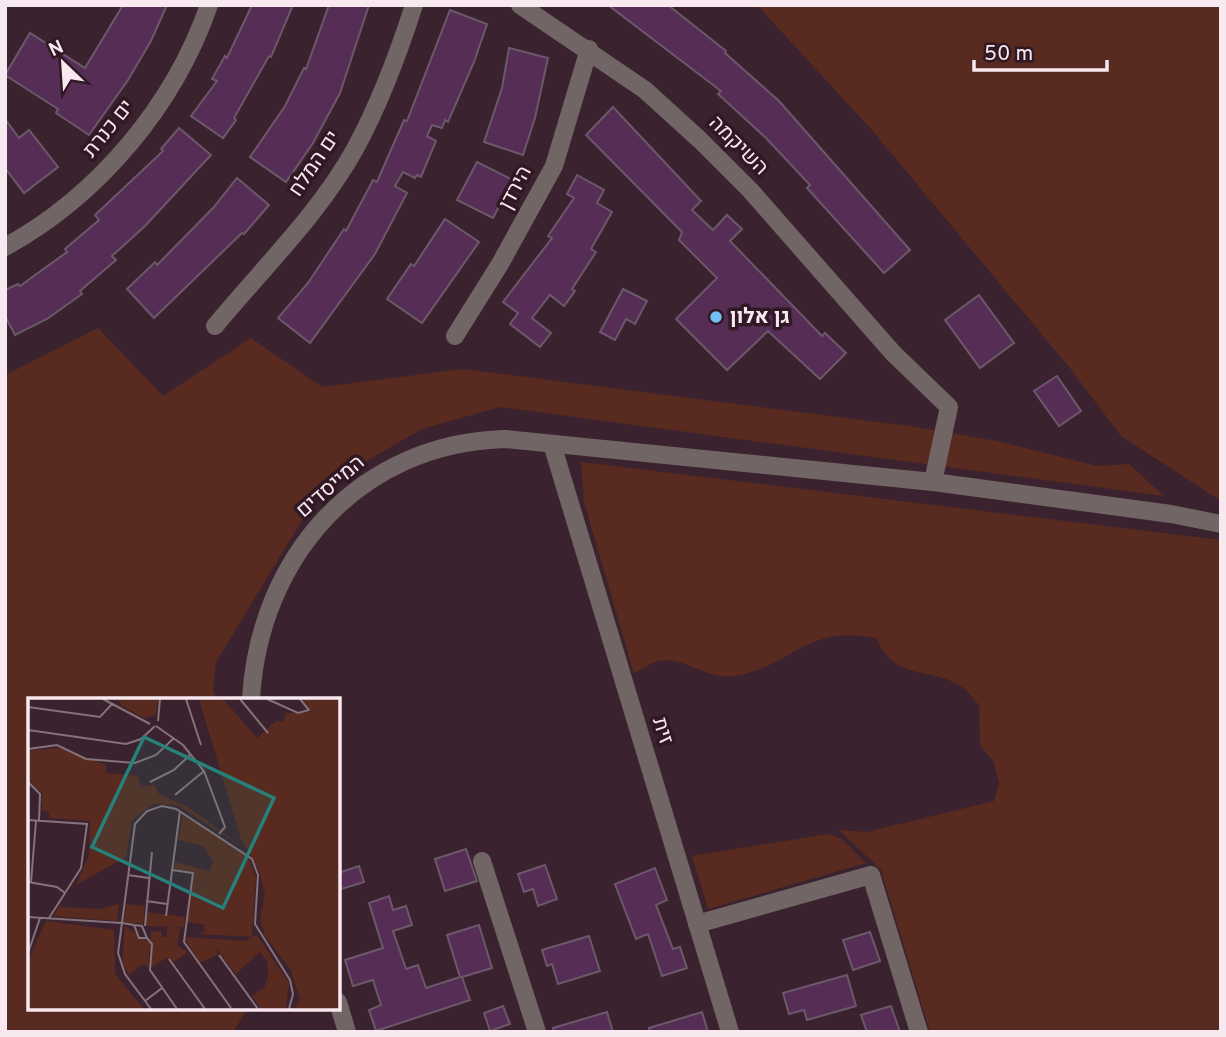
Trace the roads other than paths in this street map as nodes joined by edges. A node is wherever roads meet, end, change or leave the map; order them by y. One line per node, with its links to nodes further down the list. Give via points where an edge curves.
1 (209, 5): 5 (street, ים כנרת, via 164,96 106,171 70,204)
2 (414, 5): 6 (street, ים המלח, via 379,103 354,151)
3 (520, 5): 4 (street, השיקמה)
4 (589, 49): 7 (street, הירדן, via 554,166); 9 (street, השיקמה, via 701,140 893,353 949,407)
5 (5, 247)
6 (215, 326)
7 (455, 336)
8 (552, 444): 9 (street, המייסדים); 11 (street, המייסדים, via 506,439 457,444 393,466 357,489 308,537 276,594 259,633); 13 (street, זית)
9 (933, 482): 10 (street, המייסדים)
10 (1221, 524)
11 (251, 698)
12 (482, 861): 16 (street)
13 (698, 924): 17 (street, זית); 18 (street, via 871,875)
14 (340, 1008): 15 (street)
15 (348, 1032)
16 (537, 1032)
17 (730, 1032)
18 (919, 1032)

